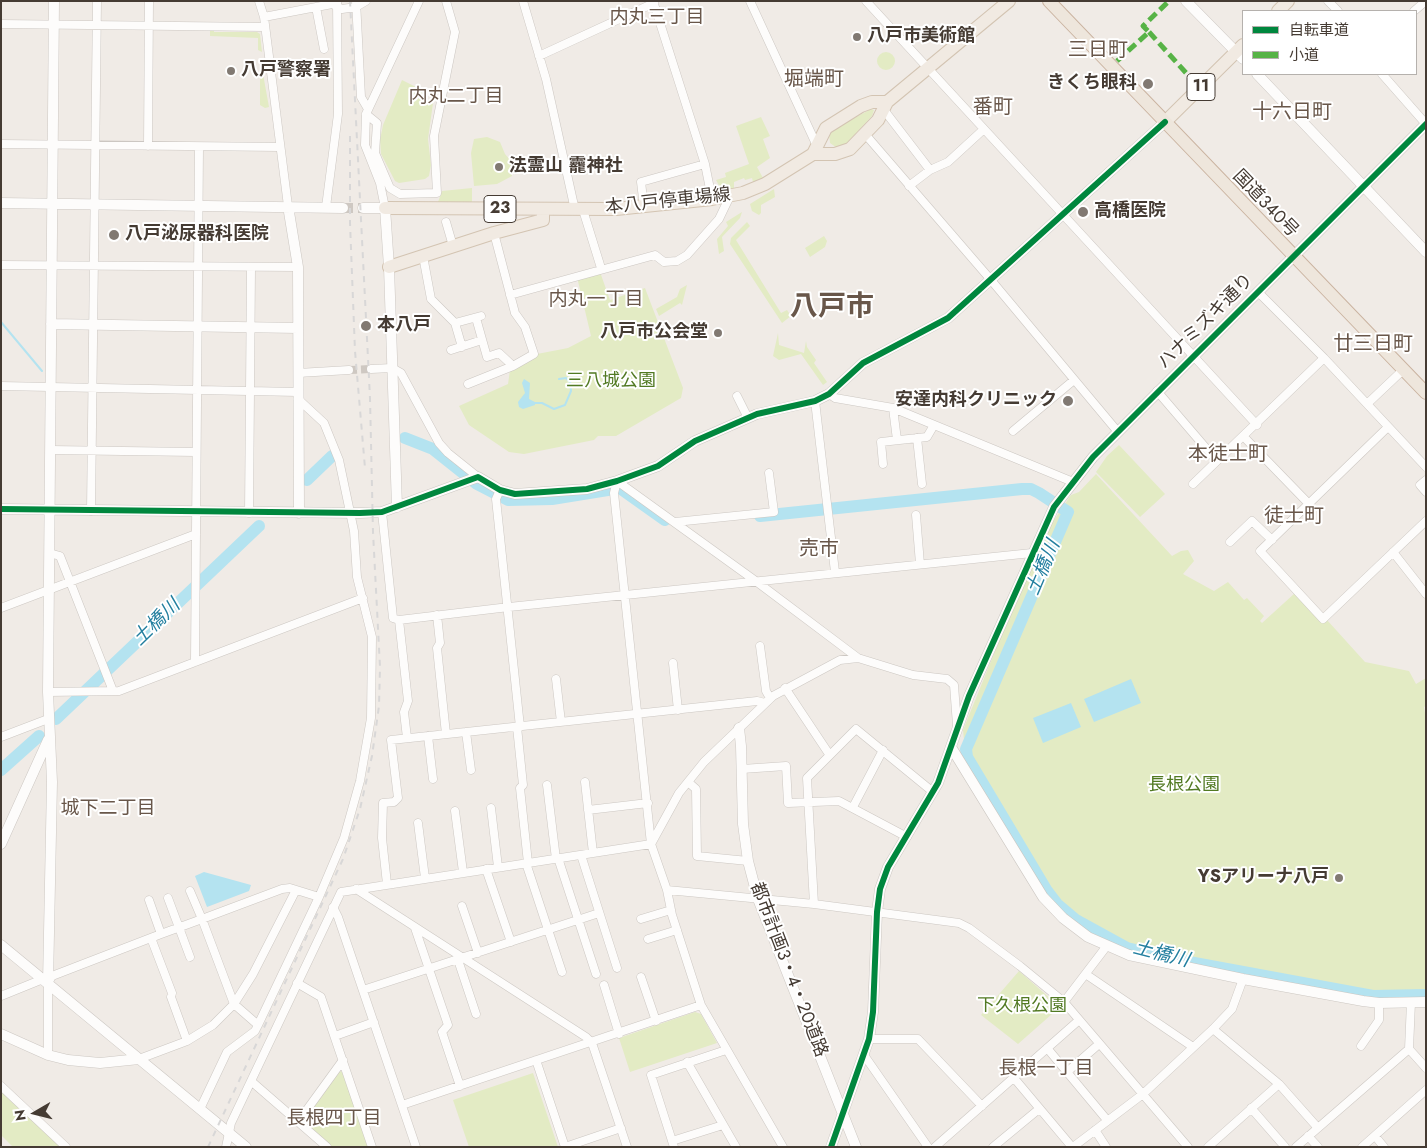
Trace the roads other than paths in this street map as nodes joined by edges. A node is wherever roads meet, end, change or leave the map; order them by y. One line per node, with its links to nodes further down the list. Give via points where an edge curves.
1 (54, 1): 26 (street)
2 (97, 1): 27 (street)
3 (149, 1): 28 (street)
4 (259, 1): 24 (street)
5 (366, 1): 19 (street)
6 (418, 1): 37 (street)
7 (446, 1): 37 (street, via 455,32 434,136 437,193 400,194 390,188 375,153 377,123)
8 (523, 1): 32 (street)
9 (750, 1): 48 (street)
10 (866, 1): 33 (street)
11 (1008, 1): 33 (main road, 本八戸停車場線 / 23)
12 (1049, 1): 38 (highway, 国道340号)
13 (1186, 1): 31 (street)
14 (1288, 1): 21 (main road)
15 (1328, 1): 22 (street)
16 (1426, 1): 23 (street)
17 (653, 2): 32 (street); 49 (street)
18 (338, 4): 19 (street); 20 (street); 60 (street, via 338,114)
19 (356, 4): 37 (street, via 361,97)
20 (316, 7): 24 (street); 30 (street)
21 (1279, 10)
22 (1337, 10)
23 (1415, 10)
24 (264, 17): 29 (street)
25 (1, 24): 26 (street)
26 (54, 25): 27 (street); 43 (street)
27 (97, 25): 28 (street); 44 (street)
28 (149, 26): 29 (street); 45 (street)
29 (265, 27): 47 (street)
30 (324, 49)
31 (1241, 52): 38 (main road, 11)
32 (539, 56): 66 (street)
33 (928, 68): 36 (main road, 本八戸停車場線 / 23); 40 (street)
34 (1258, 75): 52 (street)
35 (1383, 75): 39 (street)
36 (885, 106): 41 (main road, 本八戸停車場線 / 23); 48 (main road, 本八戸停車場線 / 23, via 872,102 835,121 826,128); 50 (street)
37 (367, 112): 64 (street, via 365,145 380,183)
38 (1166, 122): 67 (street); 73 (highway, 国道340号)
39 (1426, 124): 52 (street, ハナミズキ通り)
40 (984, 129): 50 (street, via 948,162); 67 (street)
41 (865, 134): 48 (main road, 本八戸停車場線 / 23, via 844,152); 51 (street)
42 (1, 144): 43 (street)
43 (53, 145): 44 (street); 56 (street)
44 (96, 146): 45 (street); 57 (street)
45 (148, 146): 46 (street)
46 (199, 147): 47 (street); 58 (street)
47 (280, 147): 59 (street)
48 (815, 150): 53 (main road, 本八戸停車場線 / 23, via 765,184)
49 (705, 164): 54 (street); 61 (street, via 641,182)
50 (930, 170): 51 (street)
51 (909, 186): 82 (street)
52 (1362, 186): 71 (street); 73 (street, ハナミズキ通り)
53 (730, 196): 54 (main road, 本八戸停車場線 / 23); 81 (street, via 719,219 687,255 677,261 664,262 655,255)
54 (712, 199): 61 (main road, 本八戸停車場線 / 23)
55 (1, 203): 56 (street)
56 (52, 204): 57 (street); 75 (street)
57 (95, 204): 58 (street); 76 (street)
58 (198, 205): 59 (street); 77 (street)
59 (288, 206): 60 (street); 78 (street)
60 (326, 207): 62 (street)
61 (644, 207): 66 (main road, 本八戸停車場線 / 23)
62 (343, 208)
63 (363, 208): 64 (street)
64 (384, 208): 65 (main road, 本八戸停車場線 / 23); 79 (street)
65 (543, 210): 66 (main road, 本八戸停車場線 / 23); 69 (main road, 23, via 543,220)
66 (579, 210): 81 (street)
67 (1064, 214): 82 (street); 94 (street)
68 (446, 222): 70 (street)
69 (494, 233): 70 (main road, 23); 84 (street)
70 (453, 246): 72 (main road, 23)
71 (1426, 252)
72 (423, 256): 79 (main road, 23); 85 (street, via 431,299)
73 (1294, 256): 83 (street, ハナミズキ通り); 100 (highway, 国道340号)
74 (1, 265): 75 (street)
75 (52, 266): 76 (street); 86 (street)
76 (95, 267): 77 (street); 87 (street)
77 (198, 267): 80 (street); 88 (street)
78 (298, 267): 80 (street); 90 (street)
79 (389, 267): 97 (street)
80 (251, 268): 89 (street)
81 (601, 268): 84 (street)
82 (991, 280): 102 (street); 111 (street, via 948,318 863,363)
83 (1258, 292): 94 (street, ハナミズキ通り); 95 (street)
84 (510, 295): 96 (street, via 515,313 526,327 534,354)
85 (455, 323): 91 (street, via 478,317); 92 (street)
86 (51, 324): 87 (street); 105 (street)
87 (93, 325): 88 (street); 106 (street)
88 (198, 327): 89 (street); 107 (street)
89 (250, 328): 90 (street); 108 (street)
90 (298, 328): 101 (street)
91 (482, 340): 92 (street); 96 (street, via 487,357 499,353)
92 (462, 347): 93 (street)
93 (451, 350)
94 (1193, 356): 109 (street, ハナミズキ通り); 119 (street)
95 (1324, 358): 115 (street); 119 (street)
96 (513, 366): 103 (street)
97 (392, 368): 98 (street); 133 (street, via 401,373 439,444); 142 (street)
98 (371, 369)
99 (349, 370): 101 (street)
100 (1403, 370): 110 (highway, 国道340号); 115 (street)
101 (298, 372): 112 (street)
102 (1074, 380): 121 (street); 122 (street)
103 (468, 384)
104 (1, 386): 105 (street)
105 (50, 388): 106 (street); 126 (street)
106 (92, 390): 107 (street); 127 (street)
107 (197, 391): 108 (street); 128 (street)
108 (250, 392): 112 (street); 148 (street)
109 (1157, 392): 122 (street, ハナミズキ通り); 129 (street)
110 (1426, 393)
111 (829, 394): 114 (street); 116 (street, via 835,398)
112 (298, 396): 149 (street); 150 (street, via 324,423 338,460)
113 (737, 396): 117 (street)
114 (815, 401): 117 (street); 161 (street)
115 (1367, 404): 120 (street)
116 (893, 408): 118 (street); 125 (street)
117 (748, 418): 134 (street, via 695,441 658,466)
118 (934, 425): 124 (street, via 927,437); 136 (street)
119 (1257, 425): 123 (street)
120 (1388, 427): 131 (street); 141 (street)
121 (1013, 431)
122 (1118, 432): 136 (street, ハナミズキ通り)
123 (1244, 437): 129 (street); 141 (street)
124 (917, 438): 125 (street); 137 (street)
125 (897, 440): 130 (street, via 881,442)
126 (50, 450): 127 (street); 144 (street)
127 (91, 450): 128 (street); 145 (street)
128 (196, 452): 146 (street)
129 (1217, 461): 138 (street)
130 (883, 464)
131 (1426, 467)
132 (769, 473): 153 (street, via 774,512)
133 (478, 477): 139 (street); 142 (street)
134 (617, 480): 139 (street, via 587,489 564,491 515,494); 153 (street); 166 (street, via 614,493)
135 (1426, 480): 140 (street, via 1420,485)
136 (1073, 482): 157 (street, ハナミズキ通り, via 1047,519)
137 (922, 484)
138 (1193, 484)
139 (500, 490): 168 (street, via 496,499)
140 (1426, 492)
141 (1309, 504): 155 (street)
142 (397, 507): 147 (street)
143 (1, 510): 144 (street)
144 (49, 510): 145 (street); 159 (street)
145 (91, 511): 146 (street)
146 (196, 512): 148 (street); 154 (street)
147 (382, 512): 150 (street); 171 (street, via 393,618)
148 (249, 513): 149 (street)
149 (298, 513): 150 (street)
150 (351, 513): 167 (street)
151 (916, 515): 160 (street)
152 (1426, 521): 158 (street)
153 (675, 522): 163 (street)
154 (196, 534): 162 (street); 174 (street)
155 (1272, 540): 156 (street, via 1252,521); 158 (street, via 1260,551 1323,619)
156 (1230, 542)
157 (1032, 552): 160 (street); 186 (street, ハナミズキ通り)
158 (1393, 552): 165 (street)
159 (49, 553): 162 (street, via 60,556); 164 (street)
160 (920, 564): 161 (street)
161 (835, 572): 163 (street)
162 (70, 581): 164 (street); 178 (street)
163 (757, 582): 166 (street); 173 (street)
164 (48, 590): 169 (street); 179 (street)
165 (1426, 594)
166 (626, 595): 168 (street); 182 (street)
167 (362, 598): 174 (street); 228 (street, via 372,637 371,718 360,780 344,838)
168 (509, 607): 170 (street); 185 (street)
169 (1, 608)
170 (438, 615): 171 (street); 189 (street, via 440,643 437,648)
171 (399, 620): 192 (street, via 408,701 404,712)
172 (760, 646): 180 (street)
173 (858, 658): 177 (street, via 840,660); 186 (street, via 913,675 947,679 954,685)
174 (194, 662): 178 (street)
175 (673, 663): 181 (street)
176 (556, 679): 184 (street)
177 (785, 688): 180 (street); 196 (street)
178 (114, 691): 179 (street)
179 (48, 692): 183 (street)
180 (768, 700): 181 (street); 187 (street)
181 (678, 710): 182 (street)
182 (638, 714): 184 (street); 205 (street)
183 (48, 719): 191 (street); 193 (street)
184 (561, 722): 185 (street)
185 (518, 727): 188 (street); 218 (street)
186 (957, 727): 194 (street, ハナミズキ通り)
187 (739, 728): 197 (street, 都市計画3・4・20道路); 201 (street)
188 (466, 732): 189 (street); 198 (street)
189 (446, 734): 190 (street)
190 (428, 736): 192 (street); 199 (street)
191 (1, 737)
192 (407, 738): 223 (street, via 391,740 398,798 394,802 383,803 382,838)
193 (49, 739): 212 (street); 262 (street, via 52,782)
194 (951, 747): 203 (street, ハナミズキ通り); 251 (street, via 1043,897 1063,918)
195 (883, 750): 196 (street, via 856,729); 203 (street); 206 (street)
196 (830, 754): 204 (street, via 807,778)
197 (742, 769): 204 (street, via 786,766 788,803); 217 (street, 都市計画3・4・20道路, via 743,824)
198 (471, 770)
199 (433, 779)
200 (585, 782): 208 (street)
201 (688, 782): 213 (street); 217 (street, via 696,789 696,856)
202 (547, 785): 216 (street)
203 (933, 792): 211 (street, ハナミズキ通り)
204 (809, 802): 206 (street, via 839,801); 233 (street)
205 (648, 803): 208 (street); 213 (street)
206 (853, 807): 211 (street)
207 (491, 808): 219 (street)
208 (588, 810): 214 (street)
209 (455, 811): 221 (street)
210 (418, 823): 222 (street)
211 (906, 837): 237 (street, ハナミズキ通り, via 888,867 880,889)
212 (1, 844)
213 (651, 844): 214 (street); 226 (street)
214 (593, 853): 215 (street)
215 (581, 855): 216 (street); 238 (street)
216 (557, 858): 218 (street); 240 (street)
217 (748, 861): 231 (street, 都市計画3・4・20道路)
218 (527, 863): 219 (street); 244 (street)
219 (498, 867): 220 (street)
220 (486, 869): 221 (street); 249 (street)
221 (463, 872): 222 (street)
222 (425, 878): 223 (street)
223 (387, 884): 224 (street)
224 (356, 889): 230 (street, via 341,892); 243 (street)
225 (296, 890): 228 (street); 239 (street, via 282,888); 271 (street)
226 (667, 890): 231 (street); 236 (street)
227 (190, 891): 239 (street)
228 (320, 894): 230 (street); 277 (street)
229 (168, 898): 242 (street)
230 (336, 898): 235 (street)
231 (758, 899): 233 (street); 311 (street, 都市計画3・4・20道路)
232 (149, 900): 246 (street)
233 (814, 904): 237 (street)
234 (462, 906): 252 (street)
235 (333, 907): 263 (street); 265 (street)
236 (671, 910): 241 (street); 245 (street)
237 (877, 912): 267 (street, via 959,923); 282 (street, ハナミズキ通り)
238 (599, 913): 240 (street); 255 (street)
239 (202, 919): 242 (street); 271 (street)
240 (578, 919): 244 (street); 258 (street)
241 (642, 919)
242 (179, 928): 246 (street); 253 (street)
243 (415, 928): 254 (street); 256 (street)
244 (548, 929): 249 (street); 257 (street)
245 (677, 930): 248 (street); 272 (street)
246 (161, 934): 247 (street)
247 (150, 938): 262 (street); 283 (street)
248 (648, 939)
249 (511, 942): 252 (street)
250 (1, 946): 262 (street)
251 (1106, 947): 259 (street); 261 (street, via 1129,956)
252 (478, 953): 254 (street)
253 (190, 957)
254 (461, 959): 256 (street); 273 (street); 284 (street)
255 (616, 968)
256 (430, 969): 265 (street); 303 (street, via 448,1025 442,1032)
257 (562, 972)
258 (596, 974)
259 (1087, 974): 267 (street); 287 (street)
260 (641, 977): 274 (street)
261 (1243, 979): 270 (street); 278 (street, via 1232,1009)
262 (46, 981): 266 (street); 291 (street); 293 (street)
263 (297, 983): 281 (street, via 319,994); 300 (street)
264 (604, 985): 280 (street)
265 (363, 990): 276 (street)
266 (1, 996)
267 (1064, 1002): 275 (street)
268 (1411, 1002): 269 (street); 270 (street); 289 (street)
269 (1426, 1002)
270 (1379, 1003): 286 (street, via 1379,1020)
271 (234, 1004): 277 (street); 283 (street, via 213,1024)
272 (700, 1006): 274 (street); 290 (street)
273 (476, 1014)
274 (656, 1021): 280 (street)
275 (1078, 1021): 285 (street); 288 (street)
276 (374, 1022): 281 (street); 306 (street)
277 (258, 1025): 309 (street, via 255,1031 226,1052)
278 (1213, 1029): 287 (street); 301 (street)
279 (1, 1034): 291 (street)
280 (619, 1034): 284 (street)
281 (335, 1036): 294 (street)
282 (869, 1039): 292 (street, ハナミズキ通り); 307 (street, via 918,1039)
283 (187, 1040): 293 (street)
284 (592, 1043): 295 (street); 315 (street)
285 (1099, 1044): 298 (street); 305 (street)
286 (1361, 1046)
287 (1193, 1047): 305 (street)
288 (1047, 1048): 298 (street); 299 (street)
289 (1409, 1049): 297 (street); 316 (street)
290 (726, 1050): 296 (street); 331 (street)
291 (48, 1055): 293 (street, via 100,1063)
292 (864, 1055): 311 (street, ハナミズキ通り); 334 (street)
293 (139, 1059): 309 (street)
294 (343, 1060): 313 (street); 326 (street)
295 (536, 1060): 303 (street); 328 (street)
296 (687, 1062): 314 (street); 321 (street, via 651,1075)
297 (1426, 1068)
298 (1067, 1072): 312 (street)
299 (1014, 1078): 307 (street); 310 (street)
300 (251, 1081): 313 (street); 318 (street, via 231,1123)
301 (1279, 1084): 308 (street); 316 (street)
302 (1, 1086): 322 (street)
303 (460, 1086): 306 (street)
304 (1426, 1090): 320 (street)
305 (1143, 1094): 312 (street); 339 (street)
306 (402, 1105): 327 (street)
307 (982, 1106): 335 (street)
308 (1252, 1108): 340 (street); 341 (street)
309 (200, 1109): 318 (street)
310 (1040, 1109): 336 (street); 337 (street)
311 (844, 1114): 332 (street, ハナミズキ通り); 333 (street, 都市計画3・4・20道路)
312 (1107, 1120): 317 (street)
313 (298, 1122): 325 (street)
314 (723, 1125): 321 (street); 330 (street)
315 (621, 1128): 328 (street); 329 (street)
316 (1318, 1128): 319 (street)
317 (1095, 1130): 337 (street); 338 (street)
318 (230, 1133): 323 (street); 324 (street)
319 (1308, 1136): 342 (street); 343 (street)
320 (1375, 1136): 344 (street); 345 (street)
321 (673, 1144)
322 (66, 1147)
323 (226, 1147)
324 (246, 1147)
325 (327, 1147)
326 (372, 1147)
327 (416, 1147)
328 (565, 1147)
329 (627, 1147)
330 (736, 1147)
331 (784, 1147)
332 (831, 1147)
333 (856, 1147)
334 (928, 1147)
335 (935, 1147)
336 (993, 1147)
337 (1072, 1147)
338 (1106, 1147)
339 (1188, 1147)
340 (1208, 1147)
341 (1286, 1147)
342 (1296, 1147)
343 (1318, 1147)
344 (1362, 1147)
345 (1384, 1147)

